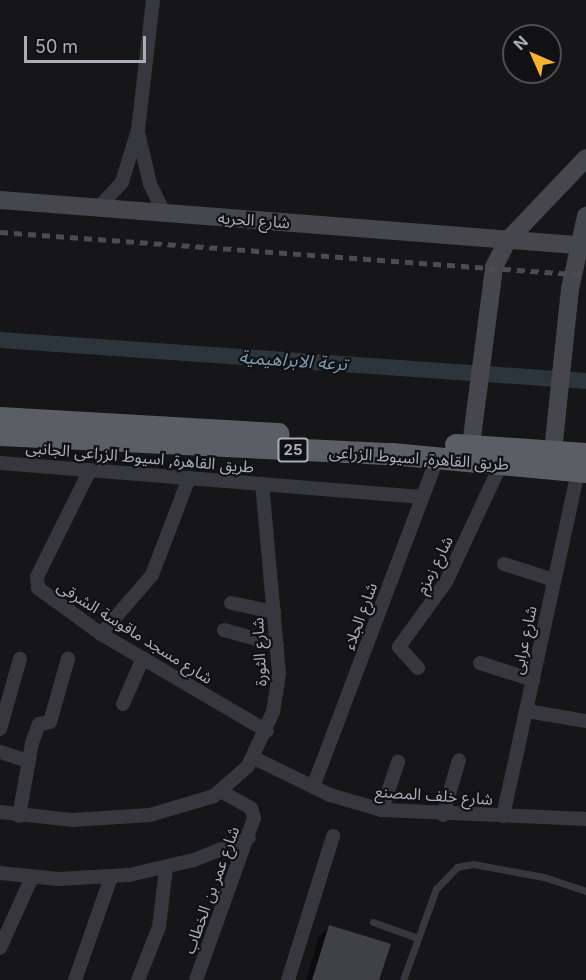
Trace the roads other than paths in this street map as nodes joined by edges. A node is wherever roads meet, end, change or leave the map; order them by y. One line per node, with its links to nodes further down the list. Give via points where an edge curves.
1 (153, 0): 2 (street)
2 (138, 130): 5 (street, via 122,182); 6 (street, via 150,184)
3 (586, 158): 8 (main road)
4 (0, 200): 5 (main road, شارع الحريه)
5 (98, 208): 6 (main road, شارع الحريه)
6 (164, 213): 8 (main road, شارع الحريه)
7 (586, 216): 9 (main road)
8 (508, 240): 9 (main road, شارع الحريه); 12 (main road, via 494,267 486,301)
9 (581, 245): 13 (main road, via 569,303)
10 (0, 418): 12 (highway, طريق القاهرة, اسيوط الزراعى / 25)
11 (0, 435): 14 (highway, طريق القاهرة, اسيوط الزراعى / 25)
12 (471, 445): 13 (highway, طريق القاهرة, اسيوط الزراعى / 25)
13 (553, 451): 17 (highway, طريق القاهرة, اسيوط الزراعى / 25)
14 (438, 457): 16 (highway, طريق القاهرة, اسيوط الزراعى / 25); 21 (street, شارع الجلاء)
15 (0, 463): 18 (street, طريق القاهرة, اسيوط الزراعى الجانبى)
16 (501, 464): 17 (highway, طريق القاهرة, اسيوط الزراعى / 25); 33 (street, شارع زمزم, via 442,590 399,647)
17 (583, 466): 23 (street, شارع عرابى)
18 (90, 470): 19 (street, طريق القاهرة, اسيوط الزراعى الجانبى); 27 (street, شارع مسجد ماقوسة الشرقى, via 37,584)
19 (189, 478): 20 (street, طريق القاهرة, اسيوط الزراعى الجانبى); 27 (street, via 152,575)
20 (262, 484): 21 (street, طريق القاهرة, اسيوط الزراعى الجانبى); 25 (street, شارع الثورة)
21 (422, 497): 45 (street, شارع الجلاء)
22 (504, 564): 23 (street)
23 (554, 580): 34 (street, شارع عرابى)
24 (231, 603): 25 (street)
25 (274, 612): 28 (street, شارع الثورة)
26 (224, 630): 28 (street)
27 (101, 634): 29 (street, شارع مسجد ماقوسة الشرقى)
28 (277, 645): 39 (street, شارع الثورة, via 278,692)
29 (143, 658): 35 (street); 39 (street, شارع مسجد ماقوسة الشرقى)
30 (20, 659): 38 (street)
31 (68, 659): 43 (street, via 50,722 38,725)
32 (480, 663): 34 (street)
33 (418, 668)
34 (533, 680): 36 (street, شارع عرابى)
35 (123, 704)
36 (527, 711): 37 (street); 51 (street, شارع عرابى)
37 (586, 721)
38 (0, 729)
39 (267, 731): 41 (street, شارع الثورة)
40 (0, 752): 43 (street)
41 (254, 758): 45 (street, شارع خلف المصنع); 46 (street, شارع الثورة)
42 (459, 760): 49 (street)
43 (28, 761): 50 (street)
44 (398, 762): 47 (street)
45 (314, 787): 47 (street, شارع خلف المصنع)
46 (222, 792): 50 (street, شارع الثورة, via 186,808 129,819); 54 (street, شارع عمر بن الخطاب, via 254,813)
47 (382, 810): 49 (street, شارع خلف المصنع)
48 (0, 812): 50 (street, شارع الثورة)
49 (443, 815): 51 (street, شارع خلف المصنع)
50 (19, 816)
51 (502, 816): 52 (street, شارع خلف المصنع)
52 (586, 819)
53 (333, 836): 66 (street)
54 (249, 837): 55 (street); 65 (street, شارع عمر بن الخطاب)
55 (166, 868): 58 (street); 64 (street, via 159,927)
56 (0, 873): 57 (street)
57 (32, 877): 58 (street); 62 (street)
58 (111, 877): 63 (street)
59 (586, 891): 61 (lane, via 544,877 465,863 442,880)
60 (373, 922): 61 (lane)
61 (415, 937): 67 (lane)
62 (0, 948)
63 (75, 980)
64 (138, 980)
65 (196, 980)
66 (288, 980)
67 (403, 980)

